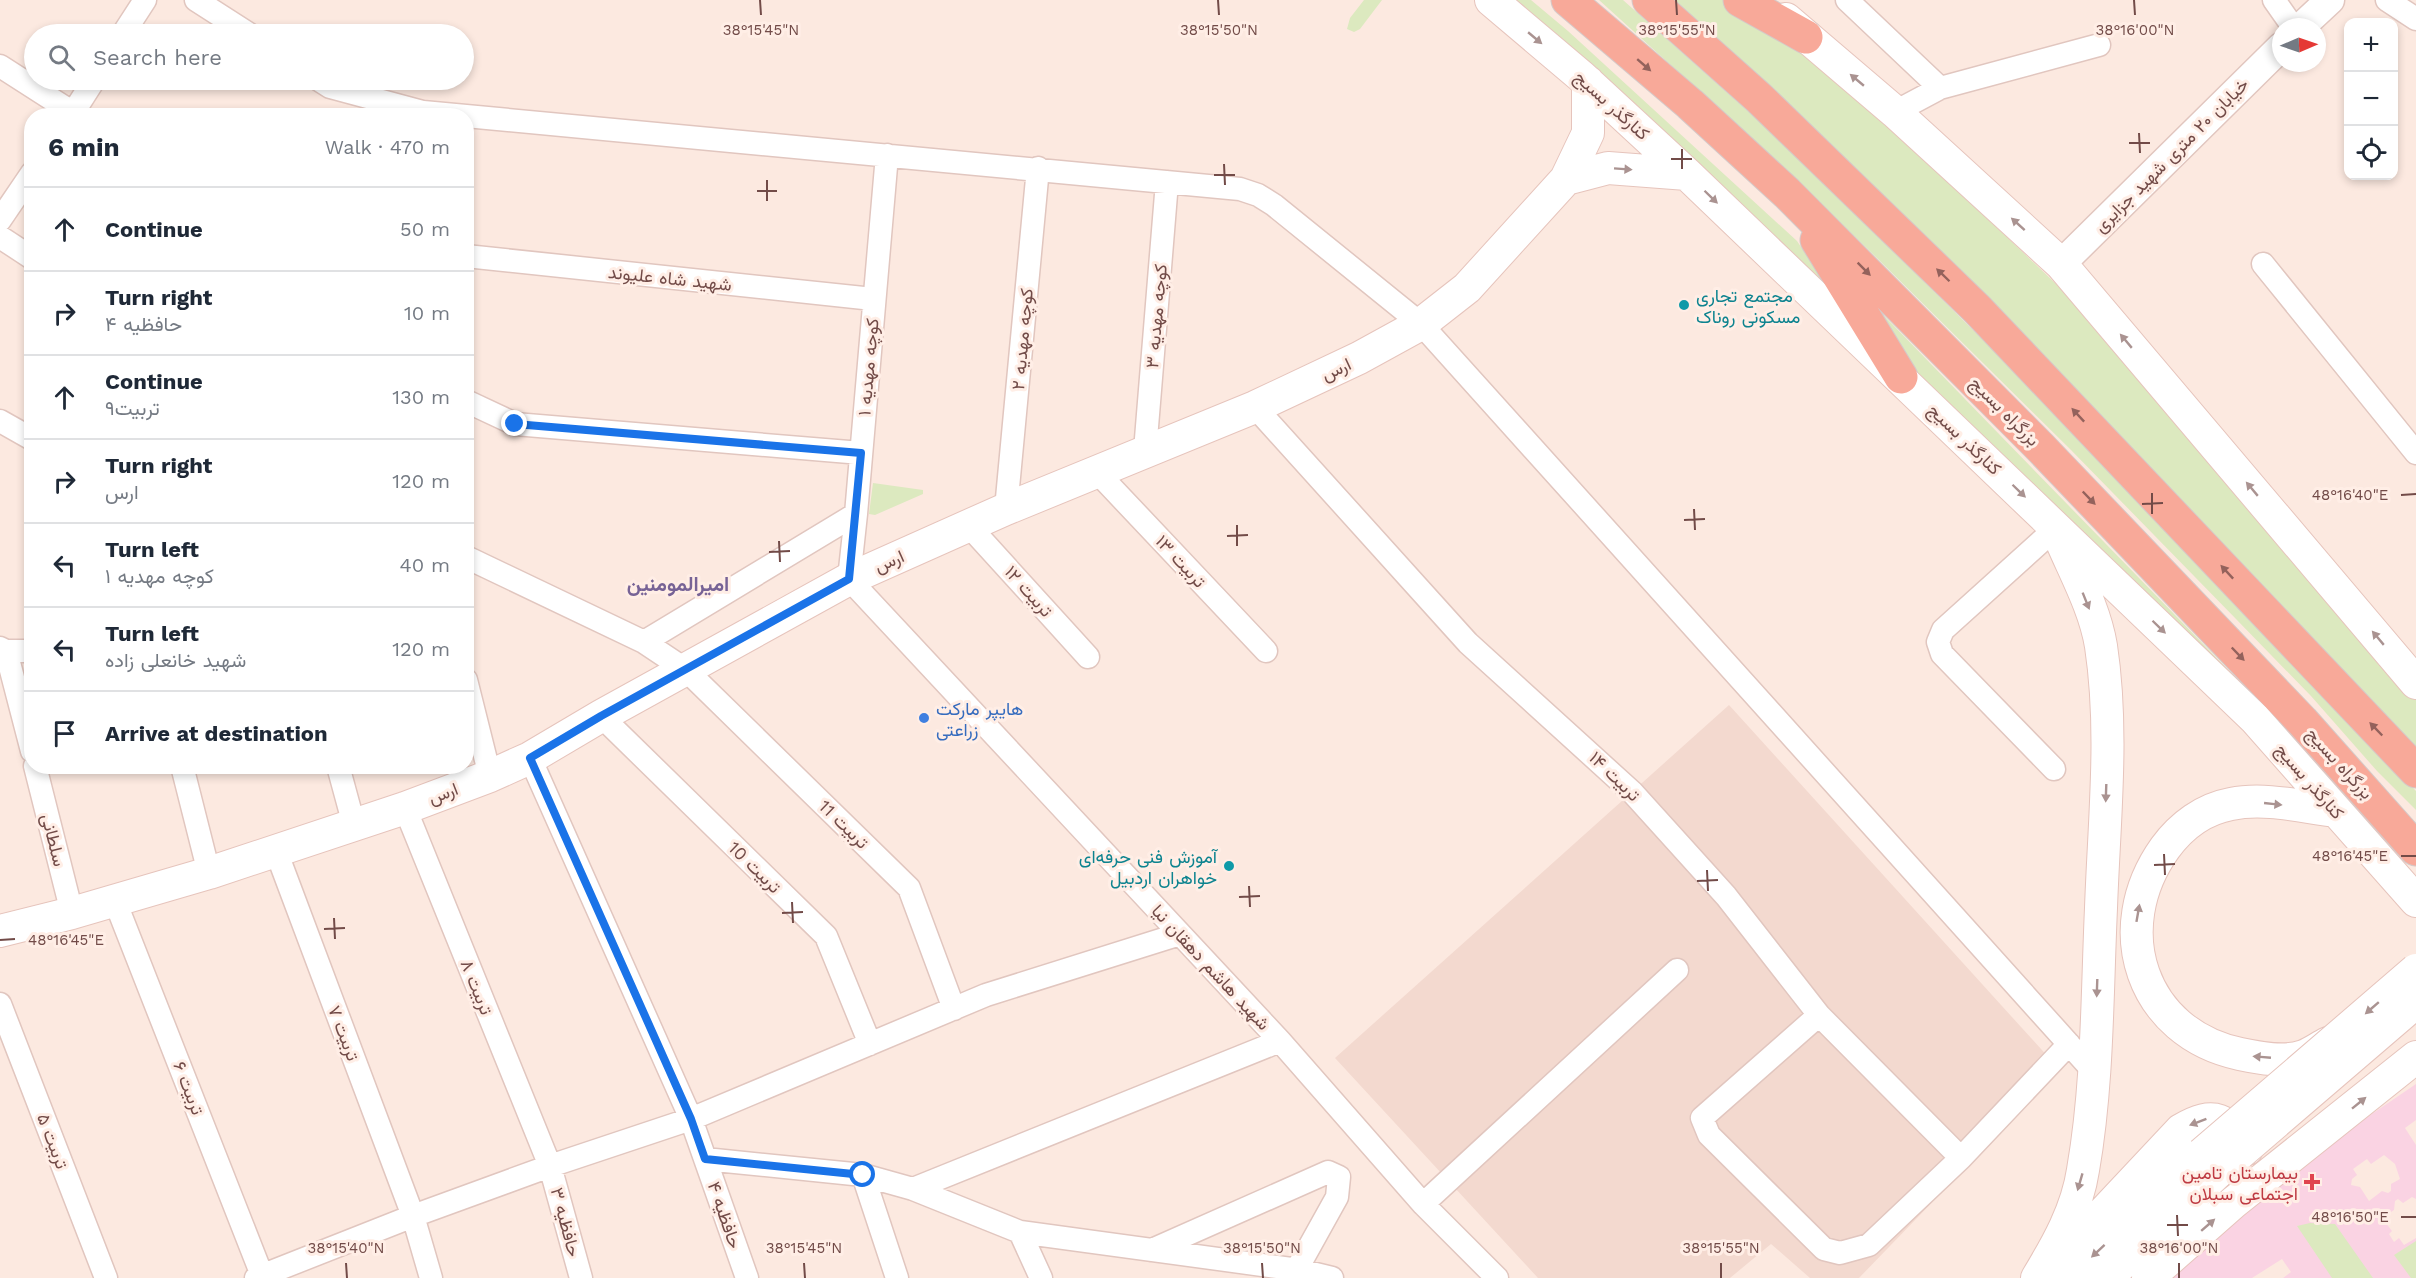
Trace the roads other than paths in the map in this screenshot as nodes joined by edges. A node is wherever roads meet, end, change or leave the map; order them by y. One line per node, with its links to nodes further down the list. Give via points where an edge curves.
1 (145, 0): 15 (street)
2 (196, 0): 16 (street)
3 (1491, 0): 22 (main road, کنارگذر بسیج, one-way to 22)
4 (1568, 0): 38 (highway, بزرگراه بسیج, one-way to 38)
5 (1648, 0): 74 (highway, one-way to 5, via 1977,309 1759,98)
6 (1740, 0): 17 (highway)
7 (1765, 0): 17 (main road)
8 (1847, 0): 23 (street)
9 (2274, 0): 12 (street)
10 (2330, 0): 13 (street)
11 (2387, 0): 14 (street)
12 (2287, 18)
13 (2311, 18)
14 (2416, 19)
15 (129, 24)
16 (233, 24)
17 (1806, 37): 30 (main road, one-way to 17)
18 (2098, 45): 23 (street)
19 (2272, 55): 43 (street, خیابان ۲۰ متری شهید جزایری)
20 (0, 66): 21 (street)
21 (24, 82)
22 (1588, 82): 34 (main road, کنارگذر بسیج); 35 (main road, ارس, via 1588,133)
23 (1940, 88): 30 (street)
24 (37, 90): 27 (street)
25 (88, 90): 28 (street)
26 (340, 90): 29 (street)
27 (65, 108)
28 (78, 108)
29 (402, 108)
30 (1895, 112): 43 (main road, one-way to 30)
31 (474, 117): 32 (street)
32 (887, 155): 33 (street); 45 (street, کوچه مهدیه ۱)
33 (1038, 168): 36 (street); 56 (street, کوچه مهدیه ۲)
34 (1687, 174): 35 (main road, one-way to 34, via 1608,168); 47 (main road, کنارگذر بسیج, one-way to 47)
35 (1566, 179): 46 (main road, ارس, via 1467,288)
36 (1167, 182): 46 (street, via 1239,189 1258,195); 52 (street, کوچه مهدیه ۳)
37 (24, 185): 39 (street)
38 (1787, 192): 47 (highway); 82 (highway, بزرگراه بسیج, one-way to 82, via 2056,463 2302,721)
39 (0, 220)
40 (0, 237): 41 (street)
41 (24, 253)
42 (474, 257): 45 (street, شهید شاه علیوند)
43 (2061, 264): 68 (main road, one-way to 43)
44 (2263, 264): 54 (street)
45 (873, 299): 53 (street, کوچه مهدیه ۱)
46 (1421, 324): 49 (main road, ارس); 99 (street)
47 (1901, 377): 59 (main road, کنارگذر بسیج, one-way to 59)
48 (474, 405): 53 (street, via 515,424)
49 (1255, 407): 52 (main road, ارس); 95 (street, تربیت ۱۴, via 1468,643 1591,753 1653,815 1726,896)
50 (0, 421): 51 (street)
51 (24, 434)
52 (1145, 451): 55 (main road, ارس)
53 (861, 453): 57 (street, کوچه مهدیه ۱)
54 (2416, 453)
55 (1096, 471): 56 (main road, ارس); 65 (street, تربیت ۱۳)
56 (1006, 509): 58 (main road, ارس)
57 (856, 514): 61 (street, کوچه مهدیه ۱); 62 (street)
58 (969, 526): 61 (main road, ارس); 66 (street, تربیت ۱۲)
59 (2056, 528): 73 (street, via 1944,630 1938,642 1942,654); 80 (main road, کنارگذر بسیج, one-way to 80, via 2255,719); 101 (main road, one-way to 101, via 2090,608 2100,643 2108,720)
60 (474, 561): 62 (street, تربیت 11)
61 (849, 579): 67 (main road, ارس); 89 (street, شهید هاشم دهقان نیا)
62 (644, 642): 67 (street, تربیت 11)
63 (3, 650): 64 (street); 71 (street)
64 (24, 651)
65 (1266, 651)
66 (1088, 657)
67 (686, 670): 70 (main road, ارس); 94 (street, تربیت 11, via 909,888)
68 (2416, 683)
69 (474, 712): 78 (street)
70 (601, 716): 72 (main road, ارس); 98 (street, تربیت 10, via 826,936)
71 (24, 723)
72 (530, 758): 78 (main road, ارس); 102 (street, حافظیه ۴)
73 (2054, 769)
74 (2416, 771)
75 (37, 774): 87 (street, سلطانی)
76 (184, 774): 84 (street)
77 (340, 774): 81 (street)
78 (490, 776): 79 (main road, ارس)
79 (405, 808): 81 (main road, ارس); 106 (street, تربیت ۸)
80 (2336, 811): 86 (main road, کنارگذر بسیج); 96 (main road, one-way to 80, via 2302,1057 2283,1059 2218,1050 2196,1038 2177,1025 2145,977 2137,950 2136,921 2142,888 2155,862 2174,836 2201,814 2232,804 2262,802)
81 (354, 825): 83 (main road, ارس)
82 (2416, 849)
83 (276, 851): 84 (main road, ارس); 111 (street, تربیت ۷)
84 (209, 873): 85 (main road, ارس)
85 (115, 901): 87 (main road, ارس); 115 (street, تربیت ۶)
86 (2416, 901)
87 (72, 913): 88 (main road, ارس)
88 (0, 932)
89 (1180, 934): 94 (street, via 986,995); 97 (street, شهید هاشم دهقان نیا)
90 (1677, 970): 110 (street)
91 (2416, 970): 96 (main road, one-way to 96, bridge)
92 (2416, 1002): 105 (main road, bridge)
93 (0, 1004): 116 (street, تربیت ۵)
94 (954, 1009): 98 (street)
95 (1819, 1015): 103 (street, تربیت ۱۴); 103 (street, via 1702,1118 1708,1136 1824,1250 1840,1253 1869,1245)
96 (2336, 1038): 105 (main road, bridge)
97 (1280, 1041): 108 (street); 110 (street, شهید هاشم دهقان نیا)
98 (870, 1044): 102 (street)
99 (2069, 1044): 101 (street); 103 (street)
100 (2416, 1057): 109 (main road, one-way to 100)
101 (2094, 1072): 124 (main road, one-way to 124, via 2083,1172 2067,1222)
102 (691, 1119): 104 (street, حافظیه ۴); 106 (street)
103 (1961, 1158)
104 (705, 1159): 107 (street); 119 (street, حافظیه ۴)
105 (2211, 1162): 126 (main road, one-way to 126); 127 (main road)
106 (550, 1166): 111 (street); 118 (street, حافظیه ۳)
107 (863, 1175): 108 (street); 120 (street)
108 (913, 1189): 112 (street)
109 (2233, 1203): 125 (main road, one-way to 125, via 2251,1159 2233,1129 2225,1122 2205,1118 2181,1130); 128 (main road, one-way to 109)
110 (1423, 1204): 123 (street, شهید هاشم دهقان نیا)
111 (413, 1216): 115 (street); 117 (street, تربیت ۷)
112 (1020, 1232): 113 (street); 121 (street)
113 (1152, 1250): 114 (street); 114 (street, via 1328,1172 1339,1178 1337,1197)
114 (1296, 1274): 122 (street)
115 (261, 1277)
116 (106, 1278)
117 (431, 1278)
118 (581, 1278)
119 (747, 1278)
120 (897, 1278)
121 (1041, 1278)
122 (1332, 1278)
123 (1497, 1278)
124 (2037, 1278)
125 (2042, 1278)
126 (2069, 1278)
127 (2107, 1278)
128 (2148, 1278)

